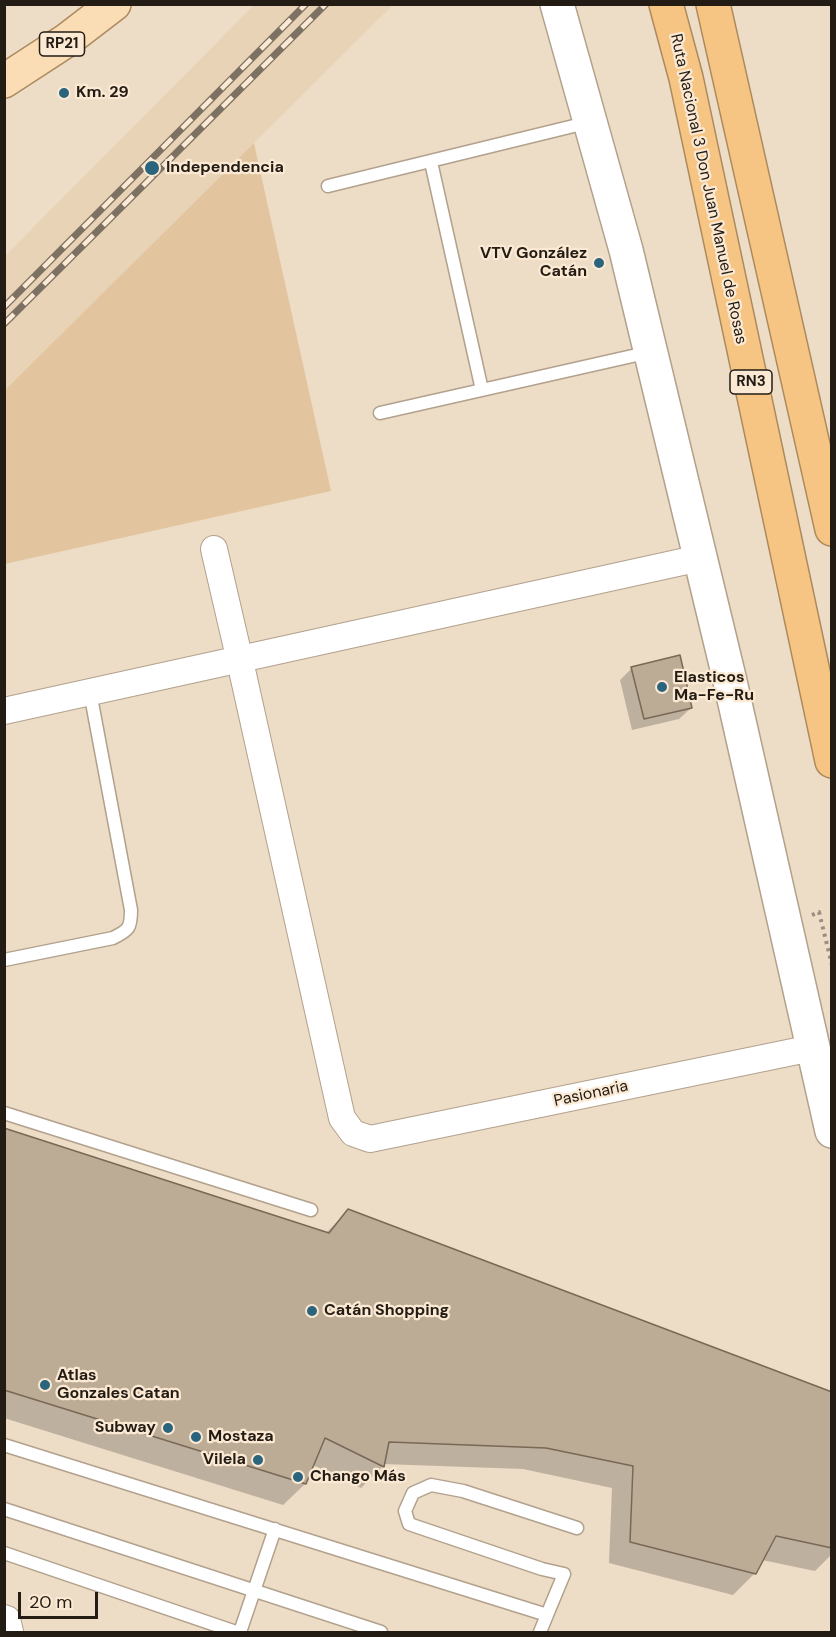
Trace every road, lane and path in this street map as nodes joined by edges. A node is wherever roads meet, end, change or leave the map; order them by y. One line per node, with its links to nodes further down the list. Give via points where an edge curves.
1 (114, 4): 5 (main road, RP21)
2 (557, 4): 6 (street)
3 (666, 4): 18 (highway, Ruta Nacional 3 Don Juan Manuel de Rosas / RN3, via 686,78)
4 (712, 4): 12 (highway, RN3)
5 (6, 80)
6 (591, 122): 7 (lane); 9 (street)
7 (431, 162): 8 (lane); 10 (lane)
8 (328, 186)
9 (650, 352): 10 (lane); 14 (street)
10 (482, 390): 11 (lane)
11 (380, 413)
12 (831, 529)
13 (214, 549): 15 (street)
14 (700, 558): 15 (street); 20 (street)
15 (240, 661): 16 (street); 20 (street, Pasionaria, via 342,1118 353,1133 370,1139)
16 (90, 692): 17 (street); 19 (lane, via 131,922 126,931 113,938)
17 (4, 711)
18 (831, 761)
19 (4, 960)
20 (812, 1048): 22 (street)
21 (4, 1113): 23 (lane)
22 (831, 1131)
23 (311, 1210)
24 (4, 1444): 27 (lane)
25 (4, 1509): 29 (lane)
26 (577, 1528): 30 (lane, via 463,1491 430,1485 413,1492 405,1511 409,1524 564,1574)
27 (275, 1529): 29 (lane); 30 (lane)
28 (4, 1553): 31 (lane)
29 (255, 1590): 31 (lane); 32 (lane)
30 (548, 1615): 33 (lane)
31 (238, 1632)
32 (381, 1632)
33 (540, 1632)

